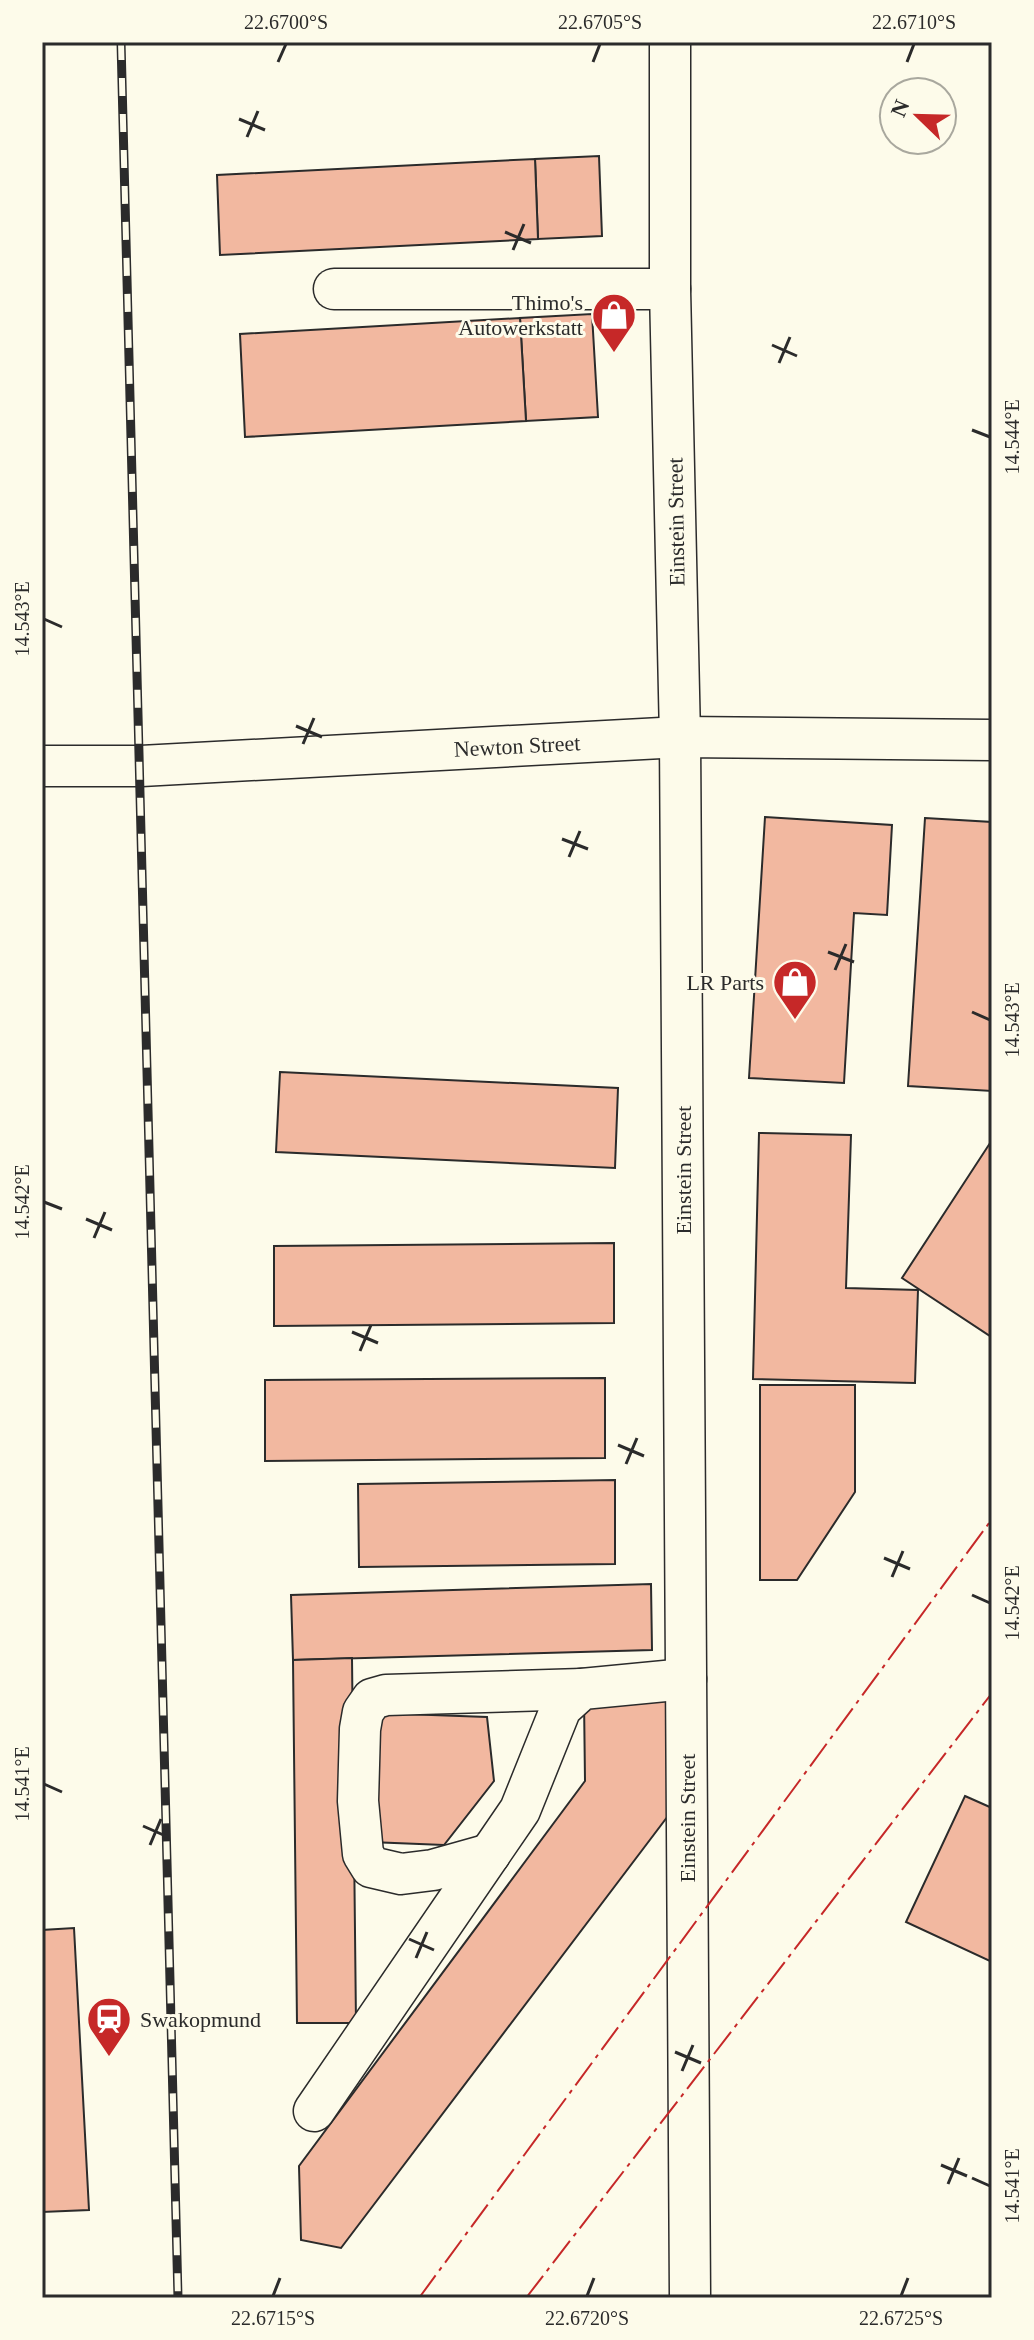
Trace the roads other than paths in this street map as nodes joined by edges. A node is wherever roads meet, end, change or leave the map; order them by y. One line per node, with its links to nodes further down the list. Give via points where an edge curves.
1 (670, 42): 3 (street, Einstein Street)
2 (334, 289): 3 (street)
3 (670, 289): 4 (street, Einstein Street)
4 (680, 737): 5 (street, Newton Street); 6 (street, Newton Street, via 141,766); 7 (street, Einstein Street)
5 (992, 740)
6 (42, 766)
7 (686, 1679): 8 (street); 11 (street, Einstein Street)
8 (582, 1689): 9 (street, via 561,1708 520,1810); 9 (street, via 386,1695 372,1699 363,1712 358,1801 363,1854 371,1867 401,1874)
9 (490, 1854): 10 (street)
10 (314, 2111)
11 (690, 2298)

